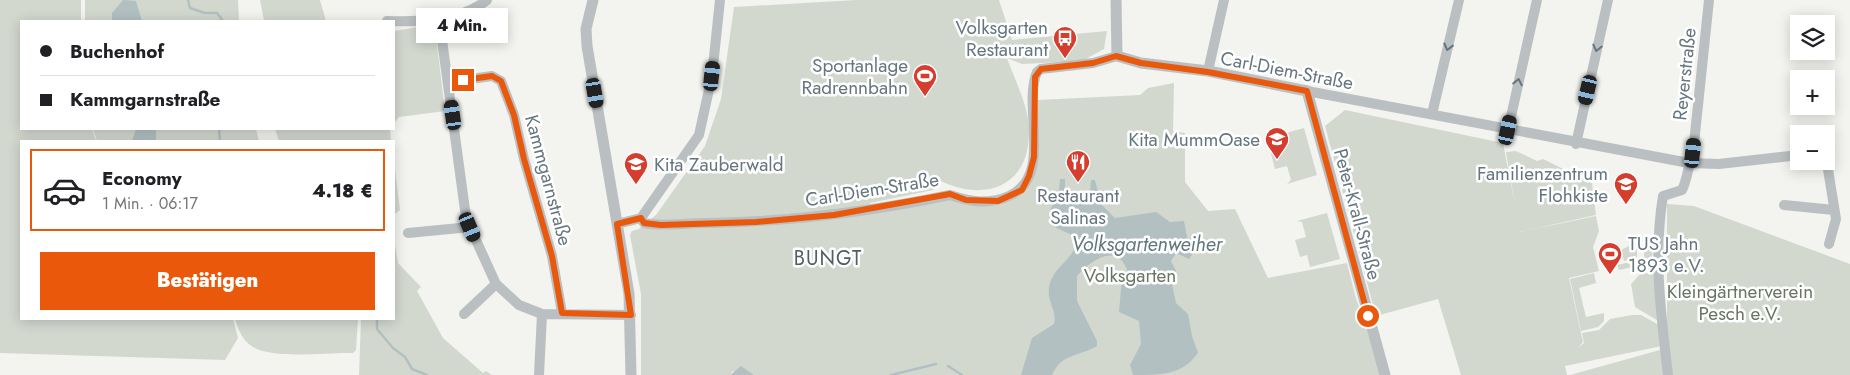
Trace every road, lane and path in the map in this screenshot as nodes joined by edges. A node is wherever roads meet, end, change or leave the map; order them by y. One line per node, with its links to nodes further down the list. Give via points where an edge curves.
1 (487, 0): 10 (street, via 473,9)
2 (593, 0): 25 (street, via 586,29 587,46)
3 (720, 0): 24 (street, via 712,76 699,134)
4 (1116, 0): 12 (street)
5 (1224, 0): 13 (street)
6 (1459, 0): 16 (street, one-way to 16)
7 (1537, 0): 17 (street, one-way to 7)
8 (1608, 0): 18 (street, one-way to 18)
9 (1709, 0): 20 (street, Reyerstraße, via 1693,153)
10 (438, 18): 11 (street); 14 (street)
11 (395, 20)
12 (1116, 56): 13 (street, Carl-Diem-Straße, via 1141,63); 24 (street, Carl-Diem-Straße, via 1037,72 1034,84 1034,157 1029,176 1022,190 998,201 966,200 950,194 834,215 756,222 661,225 644,223)
13 (1208, 72): 15 (street, Carl-Diem-Straße)
14 (449, 82): 26 (street, via 465,210); 30 (street, Kammgarnstraße, via 492,76 501,81 514,115 550,248)
15 (1307, 91): 16 (street, Carl-Diem-Straße); 36 (street, Peter-Krall-Straße)
16 (1432, 114): 17 (street, Carl-Diem-Straße)
17 (1508, 130): 18 (street, Carl-Diem-Straße)
18 (1576, 144): 20 (street, Carl-Diem-Straße)
19 (1790, 156): 20 (street, Carl-Diem-Straße, via 1719,164)
20 (1689, 163): 37 (street, Reyerstraße, via 1687,182 1682,190 1663,196 1658,232 1657,259)
21 (1828, 170): 23 (street)
22 (1784, 205): 23 (street)
23 (1834, 210): 28 (street, via 1836,219)
24 (641, 218): 25 (street)
25 (617, 224): 33 (street)
26 (470, 227): 27 (street); 29 (street)
27 (408, 233)
28 (1829, 244)
29 (496, 284): 31 (street); 32 (street, via 519,305)
30 (562, 313): 32 (street); 33 (street)
31 (464, 314)
32 (542, 314): 34 (street)
33 (631, 315): 35 (street)
34 (539, 375)
35 (631, 375)
36 (1386, 375)
37 (1668, 375)

